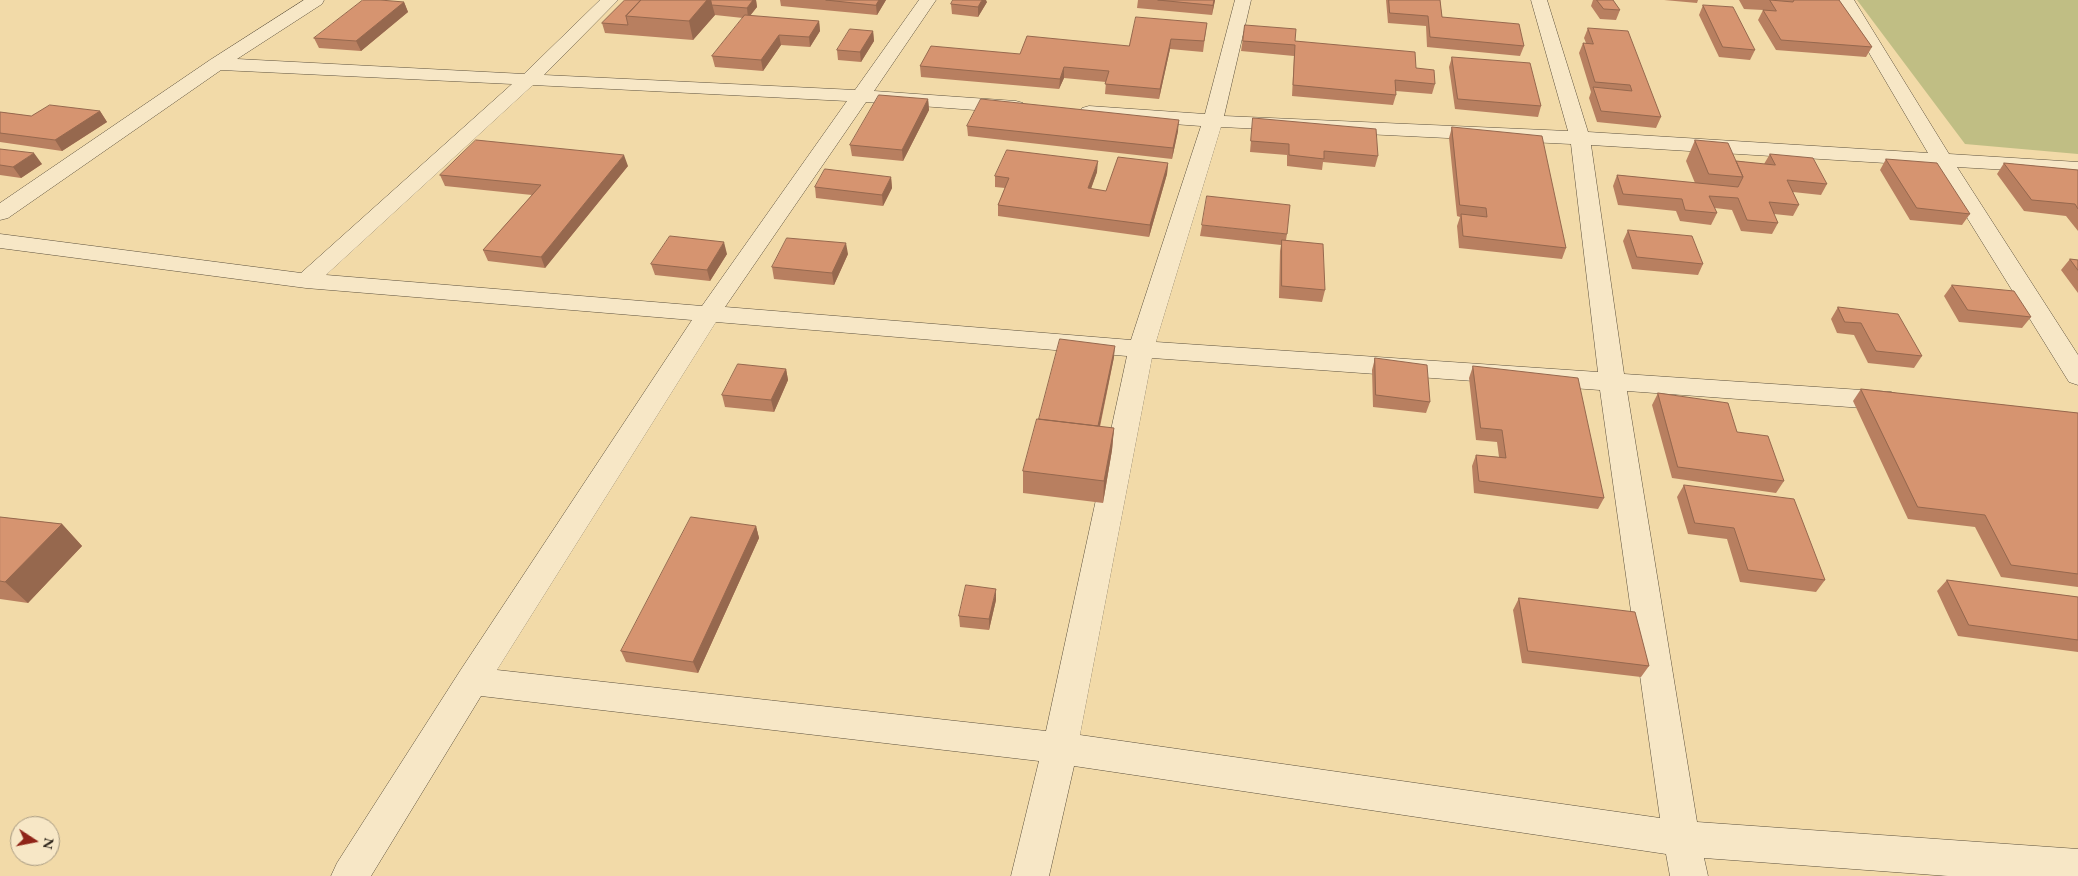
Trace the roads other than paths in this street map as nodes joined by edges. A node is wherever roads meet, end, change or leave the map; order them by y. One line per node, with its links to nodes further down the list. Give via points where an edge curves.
1 (316, 0): 7 (street)
2 (610, 0): 8 (street)
3 (928, 0): 9 (street)
4 (1242, 0): 12 (street)
5 (1539, 0): 13 (street)
6 (1846, 0): 14 (street)
7 (217, 64): 8 (street); 16 (street)
8 (528, 80): 9 (street); 18 (street)
9 (862, 96): 10 (street); 19 (street)
10 (1038, 108)
11 (1067, 111): 12 (street)
12 (1213, 121): 13 (street); 20 (street)
13 (1580, 138): 14 (street); 22 (street)
14 (1943, 161): 15 (street); 21 (street)
15 (2078, 168)
16 (0, 213)
17 (0, 240): 18 (street)
18 (306, 281): 19 (street)
19 (709, 313): 20 (street); 24 (street)
20 (1141, 348): 22 (street); 25 (street)
21 (2078, 376)
22 (1612, 381): 23 (street); 26 (street)
23 (1910, 403)
24 (472, 681): 25 (street); 28 (street)
25 (1060, 748): 26 (street); 29 (street)
26 (1681, 839): 27 (street); 30 (street)
27 (2078, 867)
28 (350, 876)
29 (1030, 876)
30 (1688, 876)

